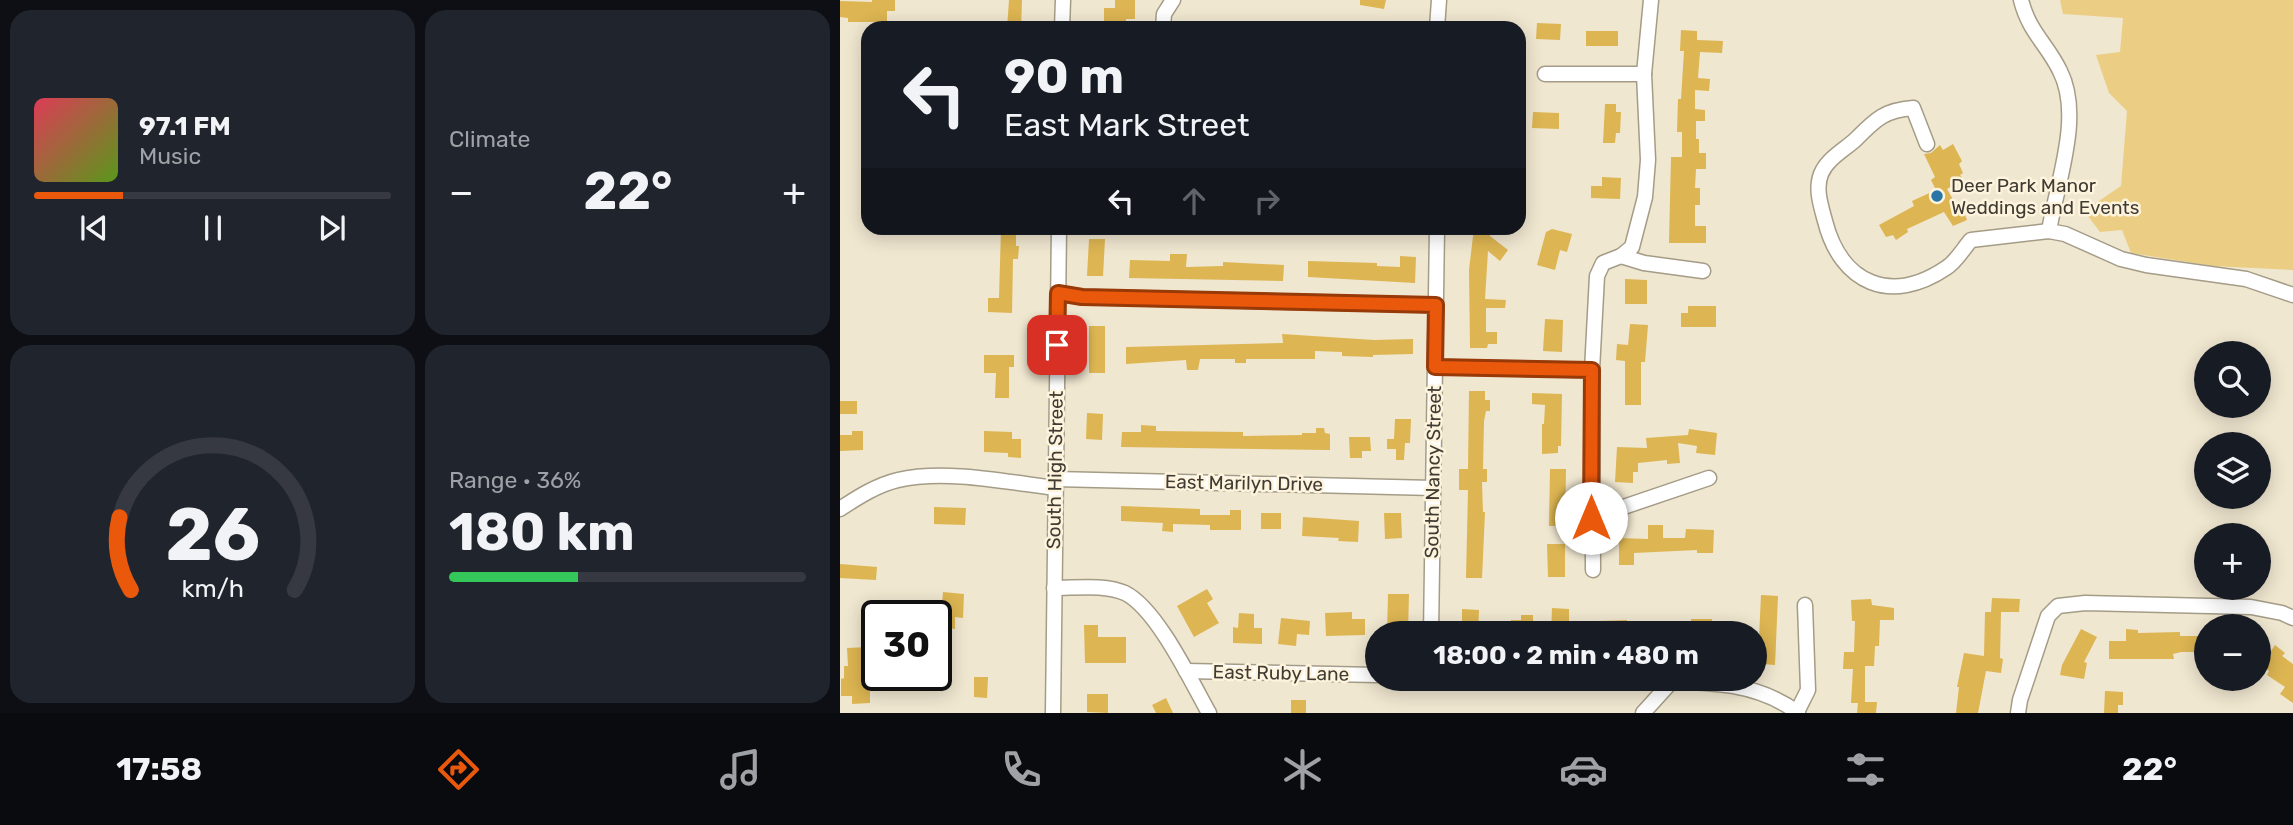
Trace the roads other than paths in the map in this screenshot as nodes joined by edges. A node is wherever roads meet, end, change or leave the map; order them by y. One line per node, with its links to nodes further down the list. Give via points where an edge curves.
1 (1063, 0): 6 (street)
2 (1173, 0): 7 (street)
3 (1439, 0): 8 (street)
4 (1651, 0): 10 (street)
5 (2021, 0): 12 (street, via 2025,18 2059,68 2069,92 2071,116)
6 (1062, 21)
7 (1164, 21)
8 (1438, 21)
9 (1545, 74): 10 (street)
10 (1644, 74): 15 (street, via 1645,197 1632,247)
11 (1927, 144): 12 (street, via 1913,108 1897,109 1883,113 1821,173 1818,186 1827,230 1854,274 1890,288 1922,282 1949,267 1971,240)
12 (2049, 231): 18 (street, via 2120,259 2246,279)
13 (1059, 235): 17 (street, South High Street)
14 (1437, 235): 19 (street, South Nancy Street)
15 (1621, 256): 16 (street, via 1644,264); 21 (street, via 1603,263 1598,271)
16 (1703, 271)
17 (1058, 293): 19 (street); 23 (street, South High Street)
18 (2293, 295)
19 (1436, 305): 20 (street, South Nancy Street)
20 (1435, 367): 21 (street); 24 (street, South Nancy Street)
21 (1592, 370): 26 (street)
22 (1709, 478): 26 (street)
23 (1055, 483): 24 (street, East Marilyn Drive); 25 (street, East Marilyn Drive, via 911,478 882,485); 28 (street, South High Street)
24 (1433, 488): 31 (street, South Nancy Street)
25 (840, 509)
26 (1591, 518): 27 (street)
27 (1593, 570)
28 (1054, 588): 32 (street, via 1112,589 1126,594 1157,626); 36 (street, South High Street)
29 (1805, 605): 39 (street, via 1808,690)
30 (2293, 618): 40 (street, via 2250,607 2058,606 2043,624)
31 (1431, 621)
32 (1186, 671): 33 (street, East Ruby Lane); 37 (street)
33 (1365, 675)
34 (1663, 691): 38 (street)
35 (1751, 691): 39 (street)
36 (1053, 713)
37 (1209, 713)
38 (1643, 713)
39 (1797, 713)
40 (2018, 713)

